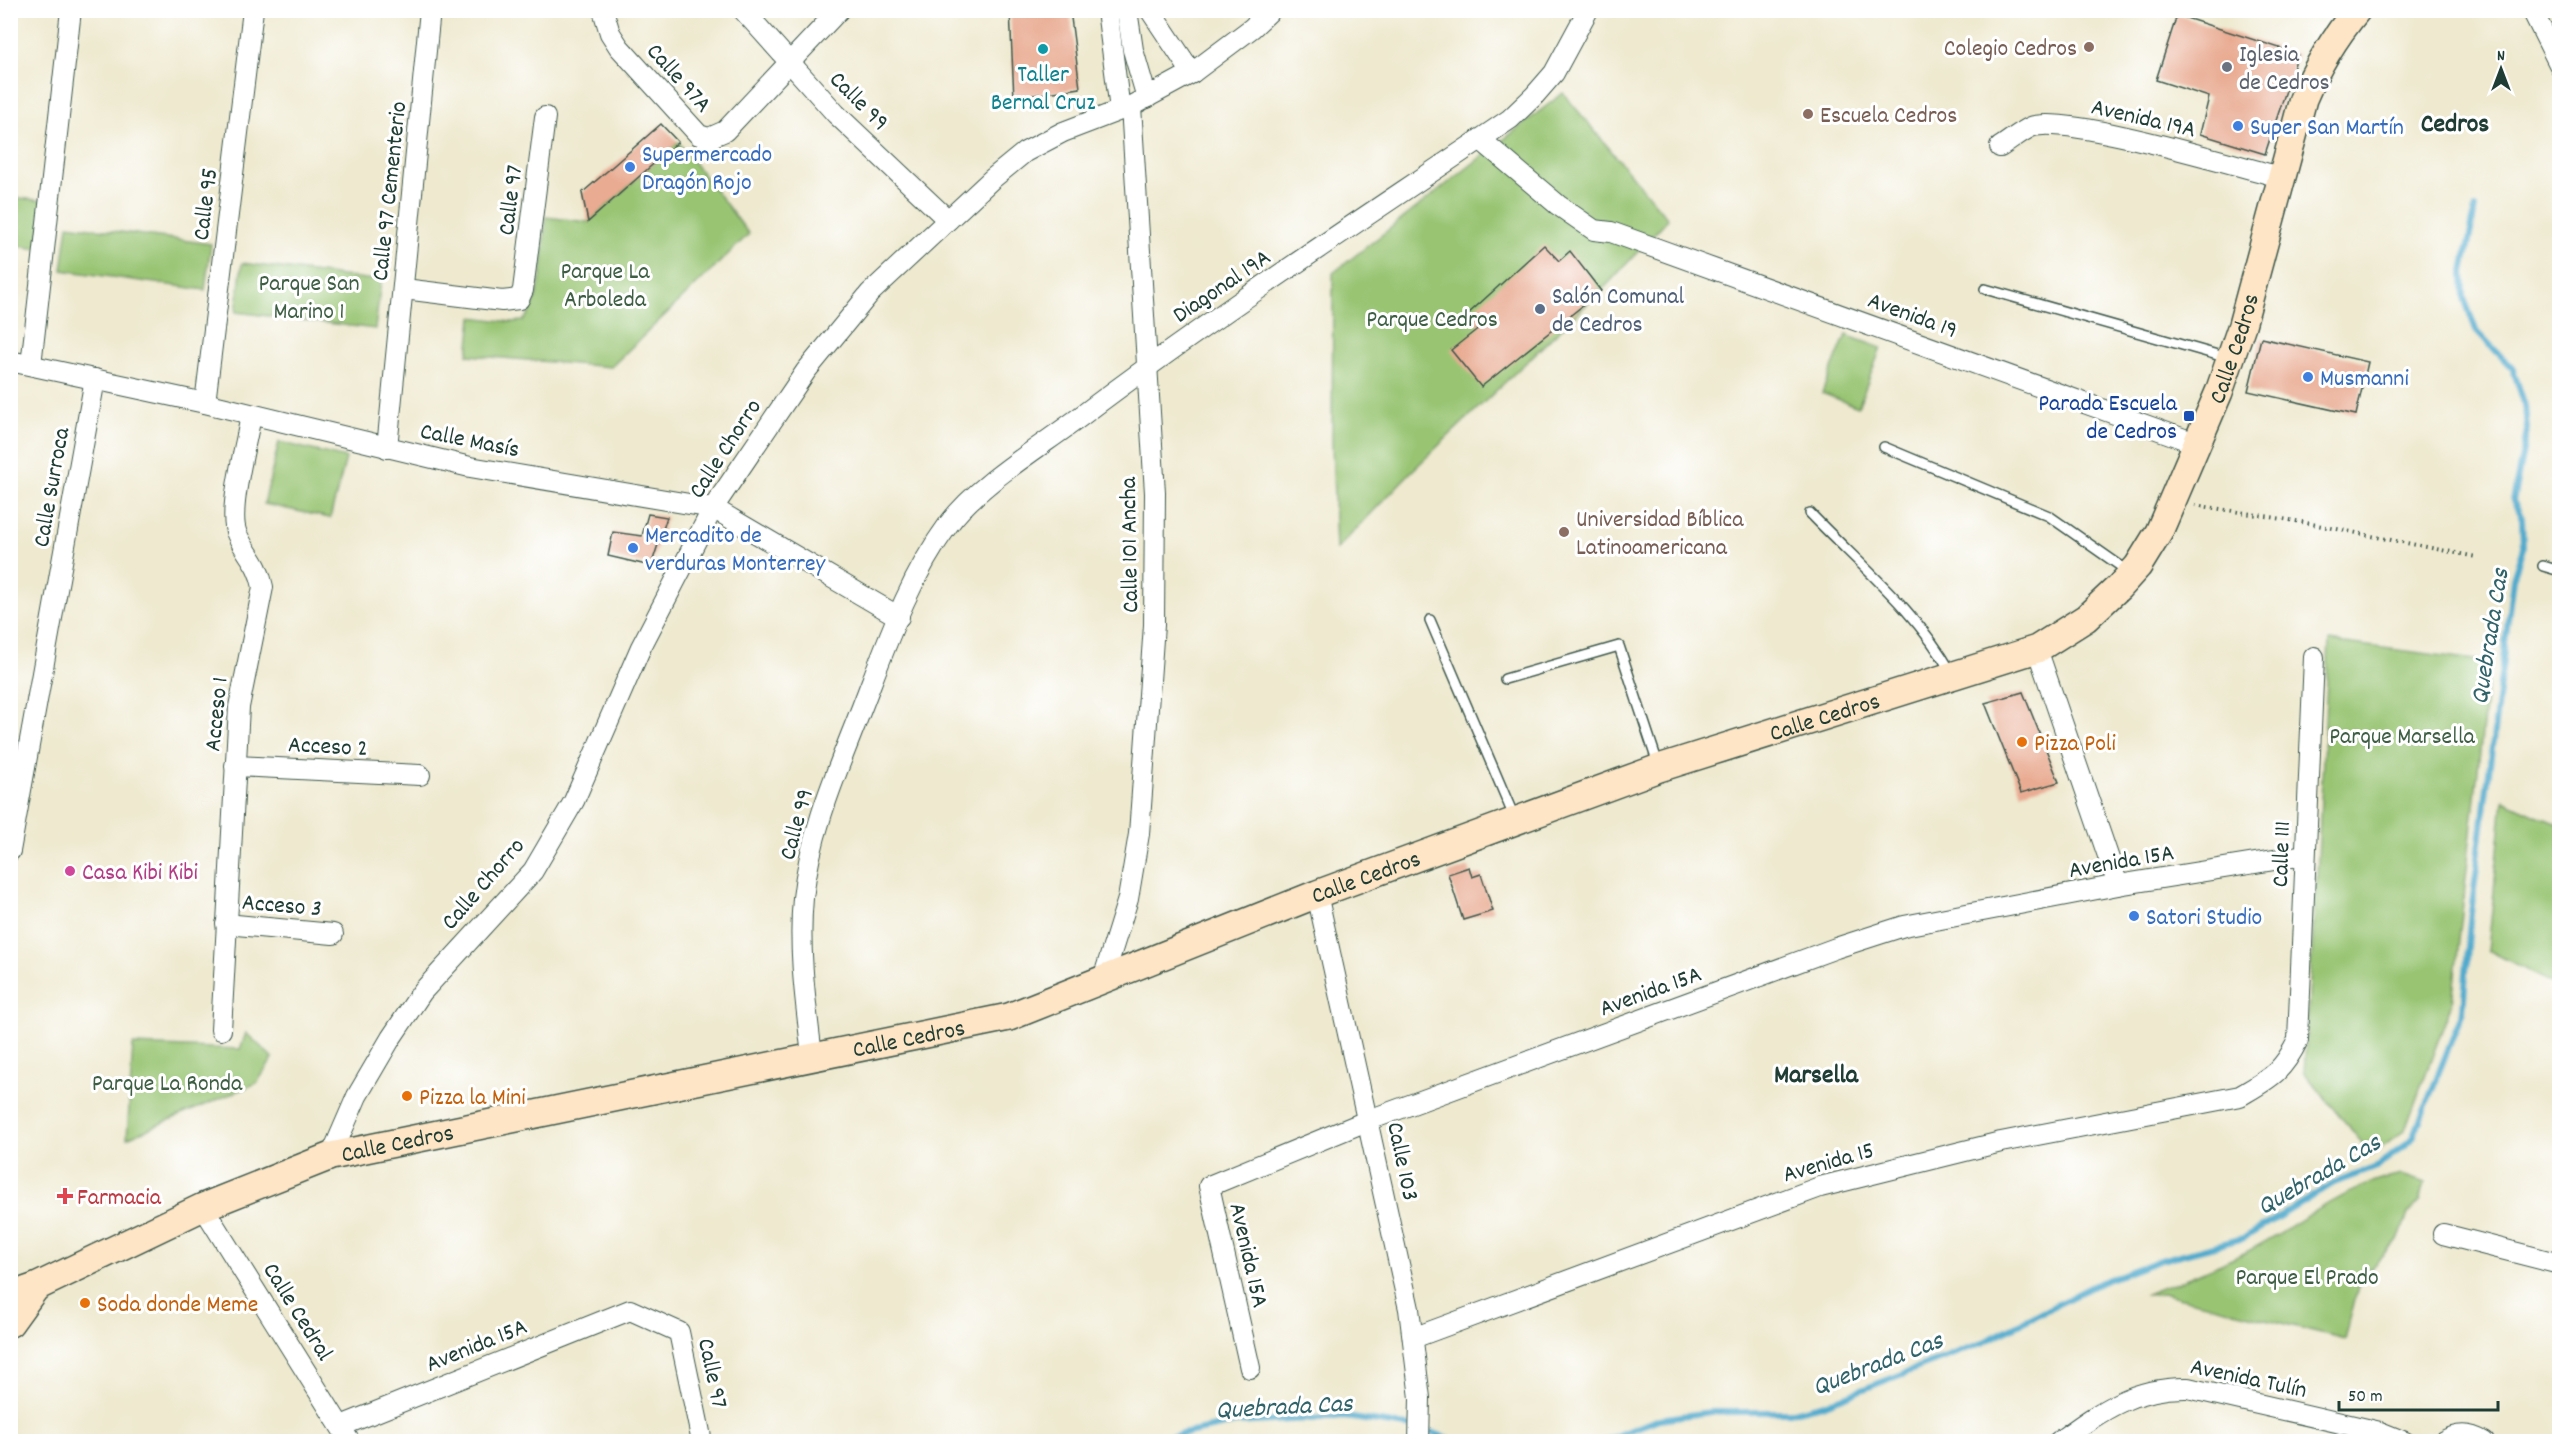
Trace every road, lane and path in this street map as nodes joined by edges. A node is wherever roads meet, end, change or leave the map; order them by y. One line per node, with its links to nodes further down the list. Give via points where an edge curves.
1 (71, 10): 27 (street)
2 (253, 10): 30 (street, Calle 95)
3 (430, 10): 23 (street, Calle 97 Cementerio)
4 (603, 10): 14 (street, Calle 97A, via 619,47 699,135 710,138 725,131)
5 (743, 10): 14 (street, Calle 99)
6 (839, 10): 14 (street)
7 (1107, 10): 17 (street)
8 (1127, 10): 17 (street, via 1133,50)
9 (1150, 10): 16 (street)
10 (1271, 10): 16 (street, Calle Chorro)
11 (1588, 10): 19 (street, Diagonal 19A, via 1554,73 1510,119)
12 (2357, 10): 21 (street, Calle Cedros, via 2314,73)
13 (2532, 10): 15 (street)
14 (788, 63): 22 (street, Calle 99)
15 (2559, 66)
16 (1192, 73): 17 (street, Calle Chorro)
17 (1133, 105): 22 (street, Calle Chorro, via 1063,132 1025,152); 28 (street, Calle 101 Ancha)
18 (545, 117): 23 (street, Calle 97, via 519,299)
19 (1480, 139): 28 (street, Diagonal 19A); 32 (street, Avenida 19, via 1594,230 1611,232)
20 (2000, 147): 21 (street, Avenida 19A, via 2031,127 2063,125)
21 (2281, 177): 25 (street, Calle Cedros)
22 (948, 220): 36 (street, Calle Chorro, via 870,293 813,363)
23 (404, 289): 34 (street, Calle 97 Cementerio)
24 (1985, 289): 25 (lane)
25 (2231, 358): 32 (street, Calle Cedros)
26 (10, 361): 27 (street, Calle Masís)
27 (31, 365): 29 (street, Calle Masís)
28 (1145, 367): 42 (street, Diagonal 19A, via 985,487 950,523); 58 (street, Calle 101 Ancha, via 1155,493 1154,625 1139,834 1128,899)
29 (95, 379): 30 (street, Calle Masís); 52 (street, Calle Surroca)
30 (205, 403): 31 (street, Calle Masís)
31 (252, 415): 34 (street, Calle Masís); 48 (street, Acceso 1, via 234,510 236,532 260,570 263,587 239,706)
32 (2198, 444): 35 (street, Calle Cedros)
33 (1884, 447): 41 (lane, via 2049,516)
34 (387, 448): 36 (street, Calle Masís, via 470,467)
35 (2173, 501): 38 (path); 41 (street, Calle Cedros, via 2159,532)
36 (713, 508): 42 (street, Calle Masís); 63 (street, Calle Chorro, via 641,647 574,801 539,861 422,992 357,1096)
37 (1810, 513): 46 (lane, via 1900,604 1938,649)
38 (2476, 557)
39 (2543, 566): 40 (lane)
40 (2559, 572)
41 (2132, 573): 44 (street, Calle Cedros, via 2086,618)
42 (898, 617): 60 (street, Calle 99, via 812,840 803,900 803,979)
43 (1430, 620): 51 (lane)
44 (2037, 649): 46 (street, Calle Cedros); 54 (street)
45 (2314, 657): 53 (street, Calle 111)
46 (1952, 675): 49 (street, Calle Cedros)
47 (1505, 679): 49 (lane, via 1620,646)
48 (235, 766): 50 (street, Acceso 2); 56 (street, Acceso 1)
49 (1659, 768): 51 (street, Calle Cedros)
50 (420, 775)
51 (1516, 820): 55 (street, Calle Cedros)
52 (10, 851)
53 (2305, 855): 54 (street, Avenida 15A); 61 (street, Calle 111, via 2298,1040 2287,1062)
54 (2118, 885): 62 (street, Avenida 15A, via 1904,926)
55 (1317, 894): 58 (street, Calle Cedros); 62 (street, Calle 103)
56 (226, 924): 57 (street, Acceso 3); 59 (street, Acceso 1)
57 (333, 934)
58 (1103, 978): 60 (street, Calle Cedros, via 1009,1017)
59 (221, 1030)
60 (812, 1056): 63 (street, Calle Cedros)
61 (2269, 1078): 71 (street, Avenida 15, via 2240,1096 2001,1142 1820,1187)
62 (1369, 1120): 71 (street, Calle 103); 72 (street, Avenida 15A, via 1209,1186)
63 (331, 1156): 64 (street, Calle Cedros)
64 (203, 1207): 67 (street, Calle Cedros); 73 (street, Calle Cedral)
65 (2443, 1234): 66 (street)
66 (2559, 1262)
67 (36, 1287): 68 (street); 70 (street, Calle Cedros)
68 (10, 1296)
69 (630, 1310): 73 (street, Avenida 15A); 74 (street, Calle 97, via 679,1332)
70 (10, 1323)
71 (1413, 1338): 75 (street, Calle 103, via 1420,1398)
72 (1250, 1368)
73 (346, 1434)
74 (702, 1442)
75 (1419, 1442)
76 (2058, 1442): 77 (street, Avenida Tulín, via 2111,1405 2163,1387 2188,1388 2380,1432)
77 (2405, 1442)
78 (2442, 1442): 79 (street, via 2463,1434)
79 (2484, 1442)

